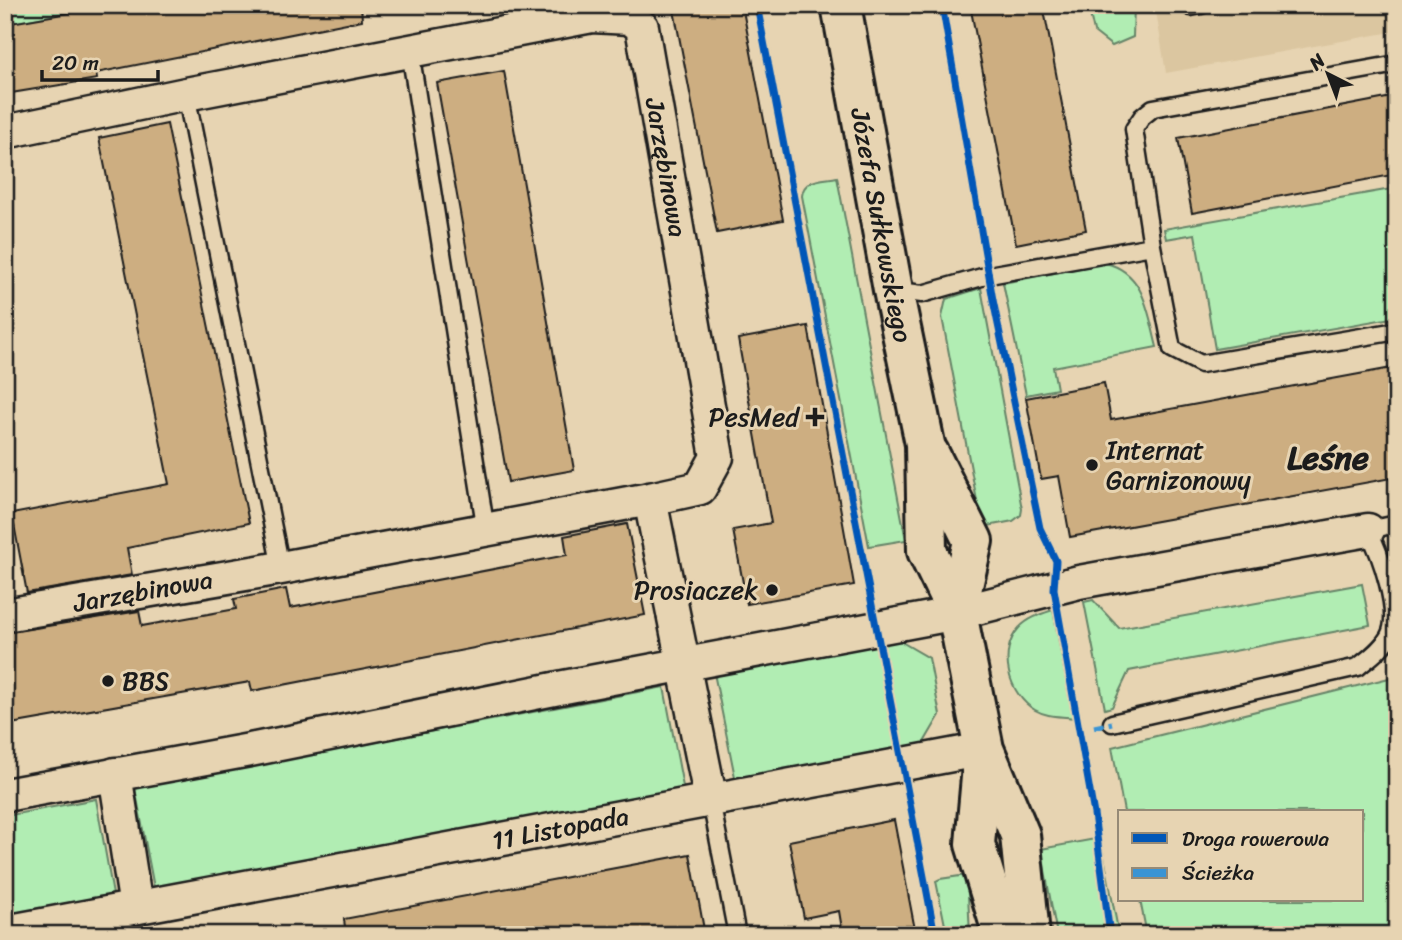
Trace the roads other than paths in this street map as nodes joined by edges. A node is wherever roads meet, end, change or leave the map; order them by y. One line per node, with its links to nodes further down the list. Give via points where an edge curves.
1 (841, 5): 7 (street, Józefa Sułkowskiego)
2 (410, 51): 4 (street, Jarzębinowa); 9 (street, Jarzębinowa, via 592,16 630,18 642,27 717,457 700,488); 11 (lane)
3 (1397, 64): 6 (lane, via 1153,108 1134,129)
4 (186, 94): 5 (street, Jarzębinowa); 12 (lane)
5 (5, 132)
6 (1152, 246): 7 (lane, via 989,275 922,294); 8 (lane, via 1172,349 1200,364)
7 (893, 290): 13 (street, Józefa Sułkowskiego, via 925,444 927,551)
8 (1397, 331)
9 (650, 499): 11 (street, Jarzębinowa); 15 (street)
10 (1382, 527): 13 (street, via 1079,582); 16 (lane, via 1381,555 1394,616 1391,634 1358,667)
11 (486, 531): 12 (street, Jarzębinowa)
12 (281, 568): 14 (street, Jarzębinowa)
13 (957, 613): 15 (street); 17 (street, Józefa Sułkowskiego)
14 (5, 615)
15 (682, 665): 18 (street); 20 (street)
16 (1112, 723)
17 (984, 749): 20 (street, 11 Listopada); 24 (street, Józefa Sułkowskiego, via 975,844); 25 (street, Józefa Sułkowskiego, via 1020,835)
18 (115, 774): 19 (street); 21 (street)
19 (5, 795)
20 (712, 801): 21 (street, 11 Listopada); 23 (lane)
21 (136, 907): 22 (street, 11 Listopada)
22 (5, 932)
23 (737, 935)
24 (1003, 935)
25 (1030, 935)

